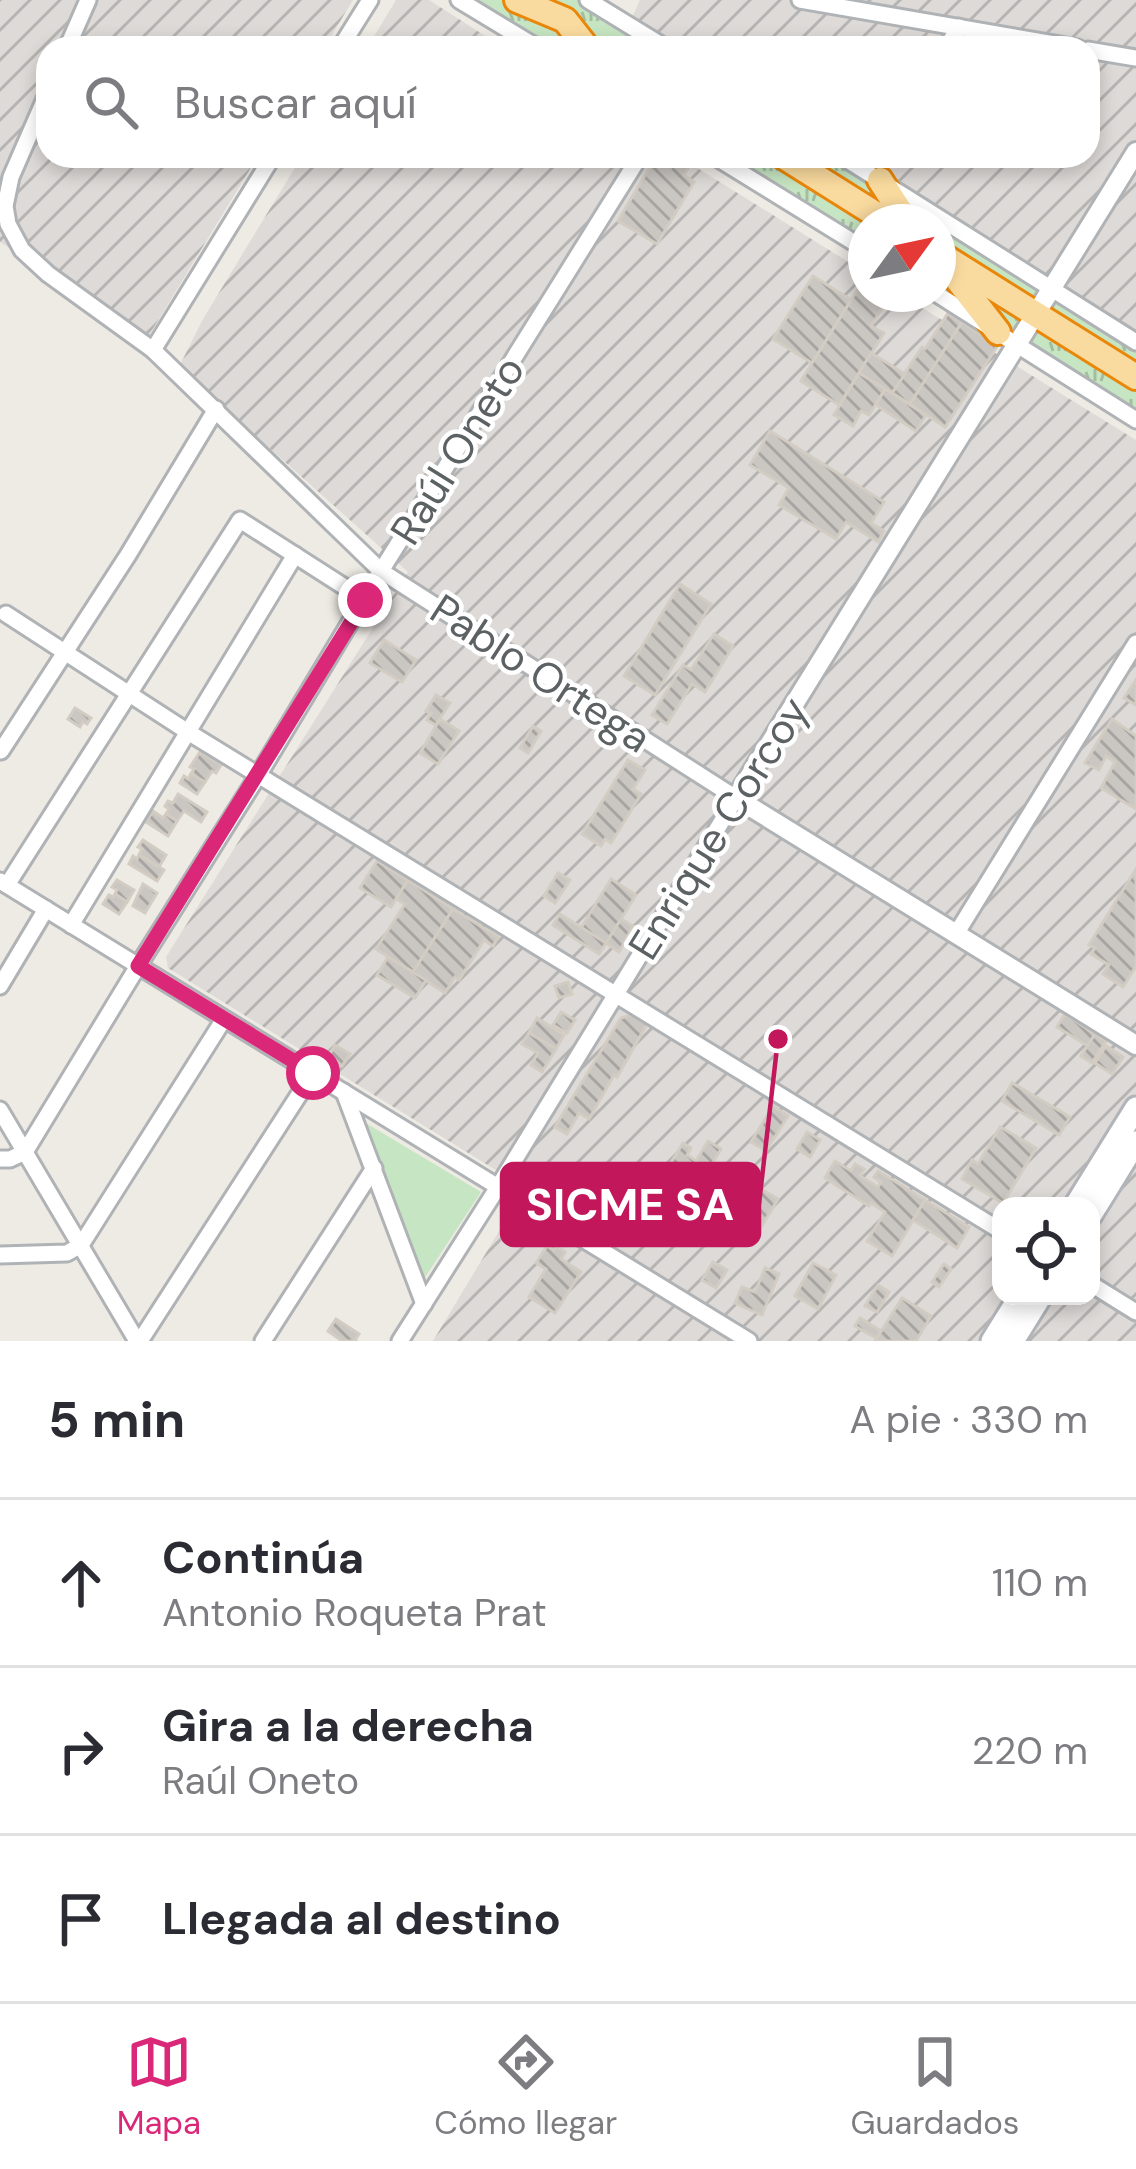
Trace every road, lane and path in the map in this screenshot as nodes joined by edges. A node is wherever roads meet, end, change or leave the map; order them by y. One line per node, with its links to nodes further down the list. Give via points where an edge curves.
1 (88, 0): 11 (street)
2 (370, 0): 12 (street)
3 (459, 0): 13 (street)
4 (517, 0): 9 (highway)
5 (538, 0): 9 (highway)
6 (590, 0): 9 (street); 16 (street)
7 (800, 0): 8 (street)
8 (844, 4): 10 (street)
9 (565, 20): 14 (highway); 15 (highway)
10 (959, 27): 17 (street); 18 (street)
11 (72, 36)
12 (348, 36)
13 (518, 36)
14 (578, 36)
15 (590, 36)
16 (647, 36)
17 (953, 36)
18 (1010, 36)
19 (1100, 52): 20 (street)
20 (1136, 58)
21 (36, 120): 38 (street, Pablo Ortega, via 11,177 8,224 48,274)
22 (1136, 152): 33 (street, Enrique Corcoy)
23 (266, 168): 38 (street)
24 (633, 168): 43 (street, Raúl Oneto)
25 (733, 168): 30 (street)
26 (801, 168): 28 (highway)
27 (874, 169): 29 (highway); 33 (street)
28 (859, 204)
29 (896, 204)
30 (848, 239)
31 (956, 265): 35 (highway)
32 (956, 276): 36 (highway)
33 (1049, 289): 35 (street, Enrique Corcoy); 37 (street)
34 (956, 306): 36 (street)
35 (1034, 313): 36 (street, Enrique Corcoy); 39 (highway)
36 (1007, 337): 41 (street); 52 (street, Enrique Corcoy)
37 (1136, 342)
38 (153, 350): 40 (street, Pablo Ortega)
39 (1136, 377)
40 (215, 409): 43 (street, Pablo Ortega); 47 (street)
41 (1136, 420)
42 (295, 555): 44 (street); 48 (street, via 240,520); 49 (street)
43 (381, 571): 44 (street, Raúl Oneto); 52 (street, Pablo Ortega)
44 (365, 600): 51 (street, Raúl Oneto)
45 (6, 614): 47 (street)
46 (1136, 643): 56 (street)
47 (65, 651): 48 (street); 50 (street)
48 (130, 693): 49 (street); 53 (street)
49 (188, 732): 51 (street); 55 (street)
50 (1, 751)
51 (259, 774): 57 (street, Raúl Oneto); 59 (street)
52 (736, 799): 56 (street, Pablo Ortega); 59 (street, Enrique Corcoy)
53 (3, 883): 54 (street)
54 (46, 909): 55 (street); 58 (street)
55 (71, 925): 57 (street)
56 (956, 934): 61 (street, Pablo Ortega)
57 (138, 966): 60 (street); 67 (street, Raúl Oneto)
58 (0, 986)
59 (615, 995): 70 (street, Enrique Corcoy); 73 (street)
60 (224, 1018): 62 (street); 74 (street)
61 (1136, 1045)
62 (313, 1073): 63 (street); 81 (street)
63 (344, 1092): 69 (street); 70 (street)
64 (1136, 1108): 71 (main road)
65 (0, 1110): 67 (street)
66 (1136, 1142): 72 (main road)
67 (25, 1152): 68 (street); 74 (street)
68 (0, 1159)
69 (374, 1168): 77 (street); 82 (street)
70 (498, 1187): 77 (street, Enrique Corcoy); 84 (street)
71 (1082, 1197)
72 (1100, 1200)
73 (992, 1225)
74 (81, 1246): 75 (street); 81 (street)
75 (0, 1255)
76 (1100, 1290): 80 (street)
77 (424, 1304): 83 (street, Enrique Corcoy)
78 (1014, 1305): 85 (main road)
79 (1035, 1305): 86 (main road)
80 (1136, 1312)
81 (139, 1341)
82 (263, 1341)
83 (400, 1341)
84 (749, 1341)
85 (992, 1341)
86 (1013, 1341)

